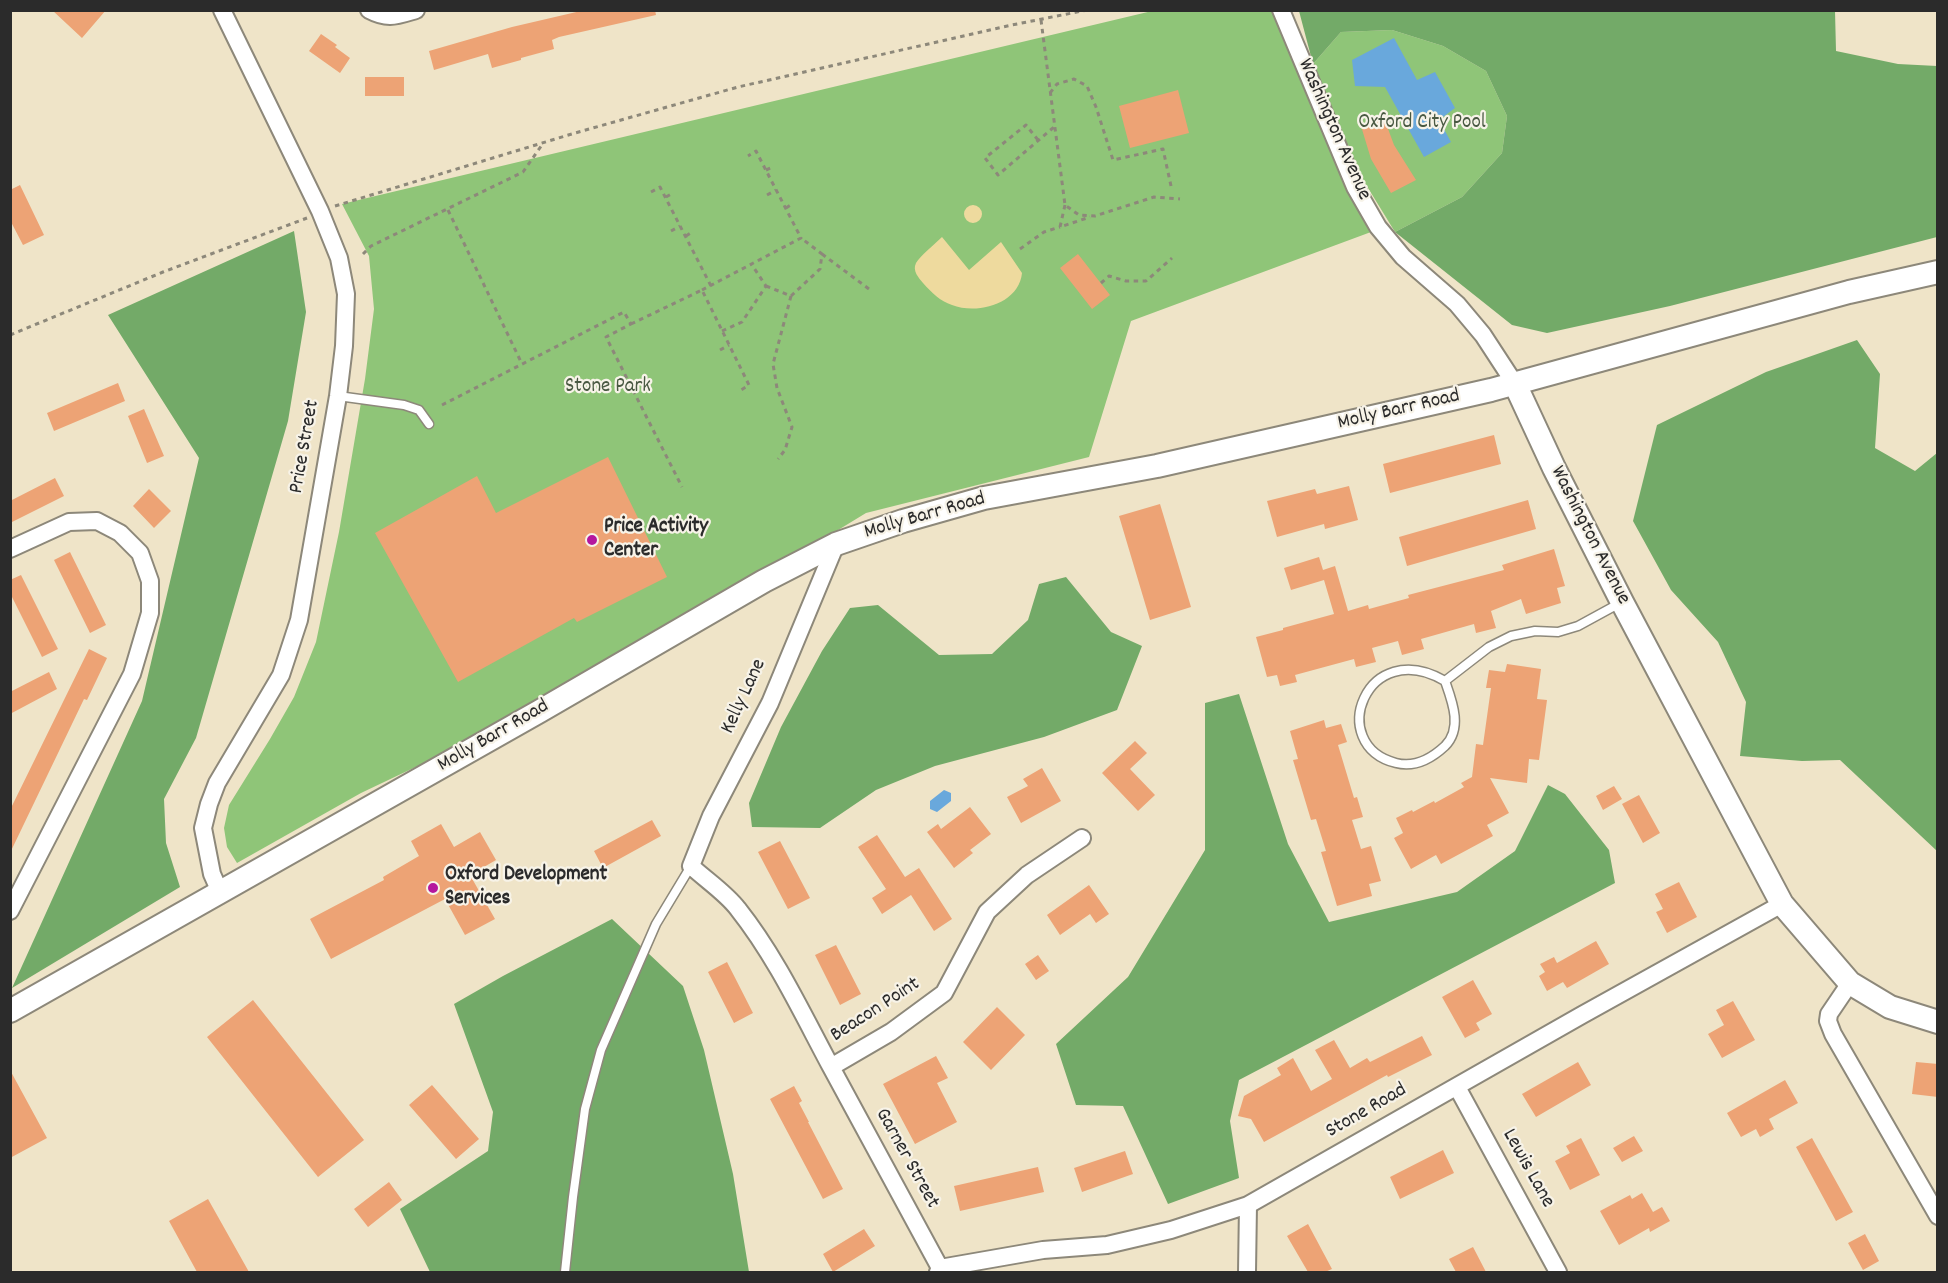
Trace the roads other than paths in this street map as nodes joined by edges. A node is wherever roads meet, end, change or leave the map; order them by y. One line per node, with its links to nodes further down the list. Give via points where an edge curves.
1 (222, 10): 7 (street, Price Street, via 339,258 346,294)
2 (369, 10): 3 (street, via 392,17)
3 (416, 10)
4 (1281, 10): 6 (street, Washington Avenue, via 1355,187 1378,227 1403,257 1457,304 1484,335)
5 (1938, 272): 6 (main road, Molly Barr Road, via 1849,292)
6 (1515, 384): 9 (main road, Molly Barr Road, via 1156,466 984,498); 11 (main road, Washington Avenue)
7 (338, 396): 8 (lane, via 404,405 419,410); 15 (street, Price Street, via 299,620 281,675 208,804 203,828)
8 (429, 424)
9 (836, 544): 14 (street, Kelly Lane, via 770,703 711,816); 15 (main road, Molly Barr Road, via 764,581)
10 (10, 549): 17 (street, via 69,522 97,521 120,533 140,553 150,581 150,613 132,674)
11 (1622, 602): 12 (lane, via 1578,626 1511,636 1489,647); 16 (main road, Washington Avenue)
12 (1445, 681): 12 (lane, via 1411,669 1378,679 1366,692 1359,709 1359,724 1371,750 1387,761 1405,765 1436,755 1449,742 1455,727 1454,708)
13 (1082, 838): 21 (street, Beacon Point, via 1027,875 987,912 944,993 891,1032)
14 (691, 866): 21 (street, Beacon Point, via 737,907 765,947); 26 (lane, via 656,924 601,1050 585,1108)
15 (220, 892): 19 (main road, Molly Barr Road)
16 (1782, 904): 18 (main road, Washington Avenue); 22 (street, Stone Road)
17 (10, 911)
18 (1850, 983): 20 (main road, Washington Avenue, via 1890,1007); 24 (street, via 1828,1021)
19 (10, 1011)
20 (1938, 1022)
21 (831, 1067): 25 (street, Garner Street)
22 (1457, 1087): 23 (street, Stone Road); 28 (street, Lewis Lane)
23 (1248, 1205): 25 (street, Stone Road, via 1171,1230 1107,1245 1043,1250); 27 (street)
24 (1938, 1216)
25 (939, 1270)
26 (565, 1272)
27 (1247, 1272)
28 (1558, 1272)

